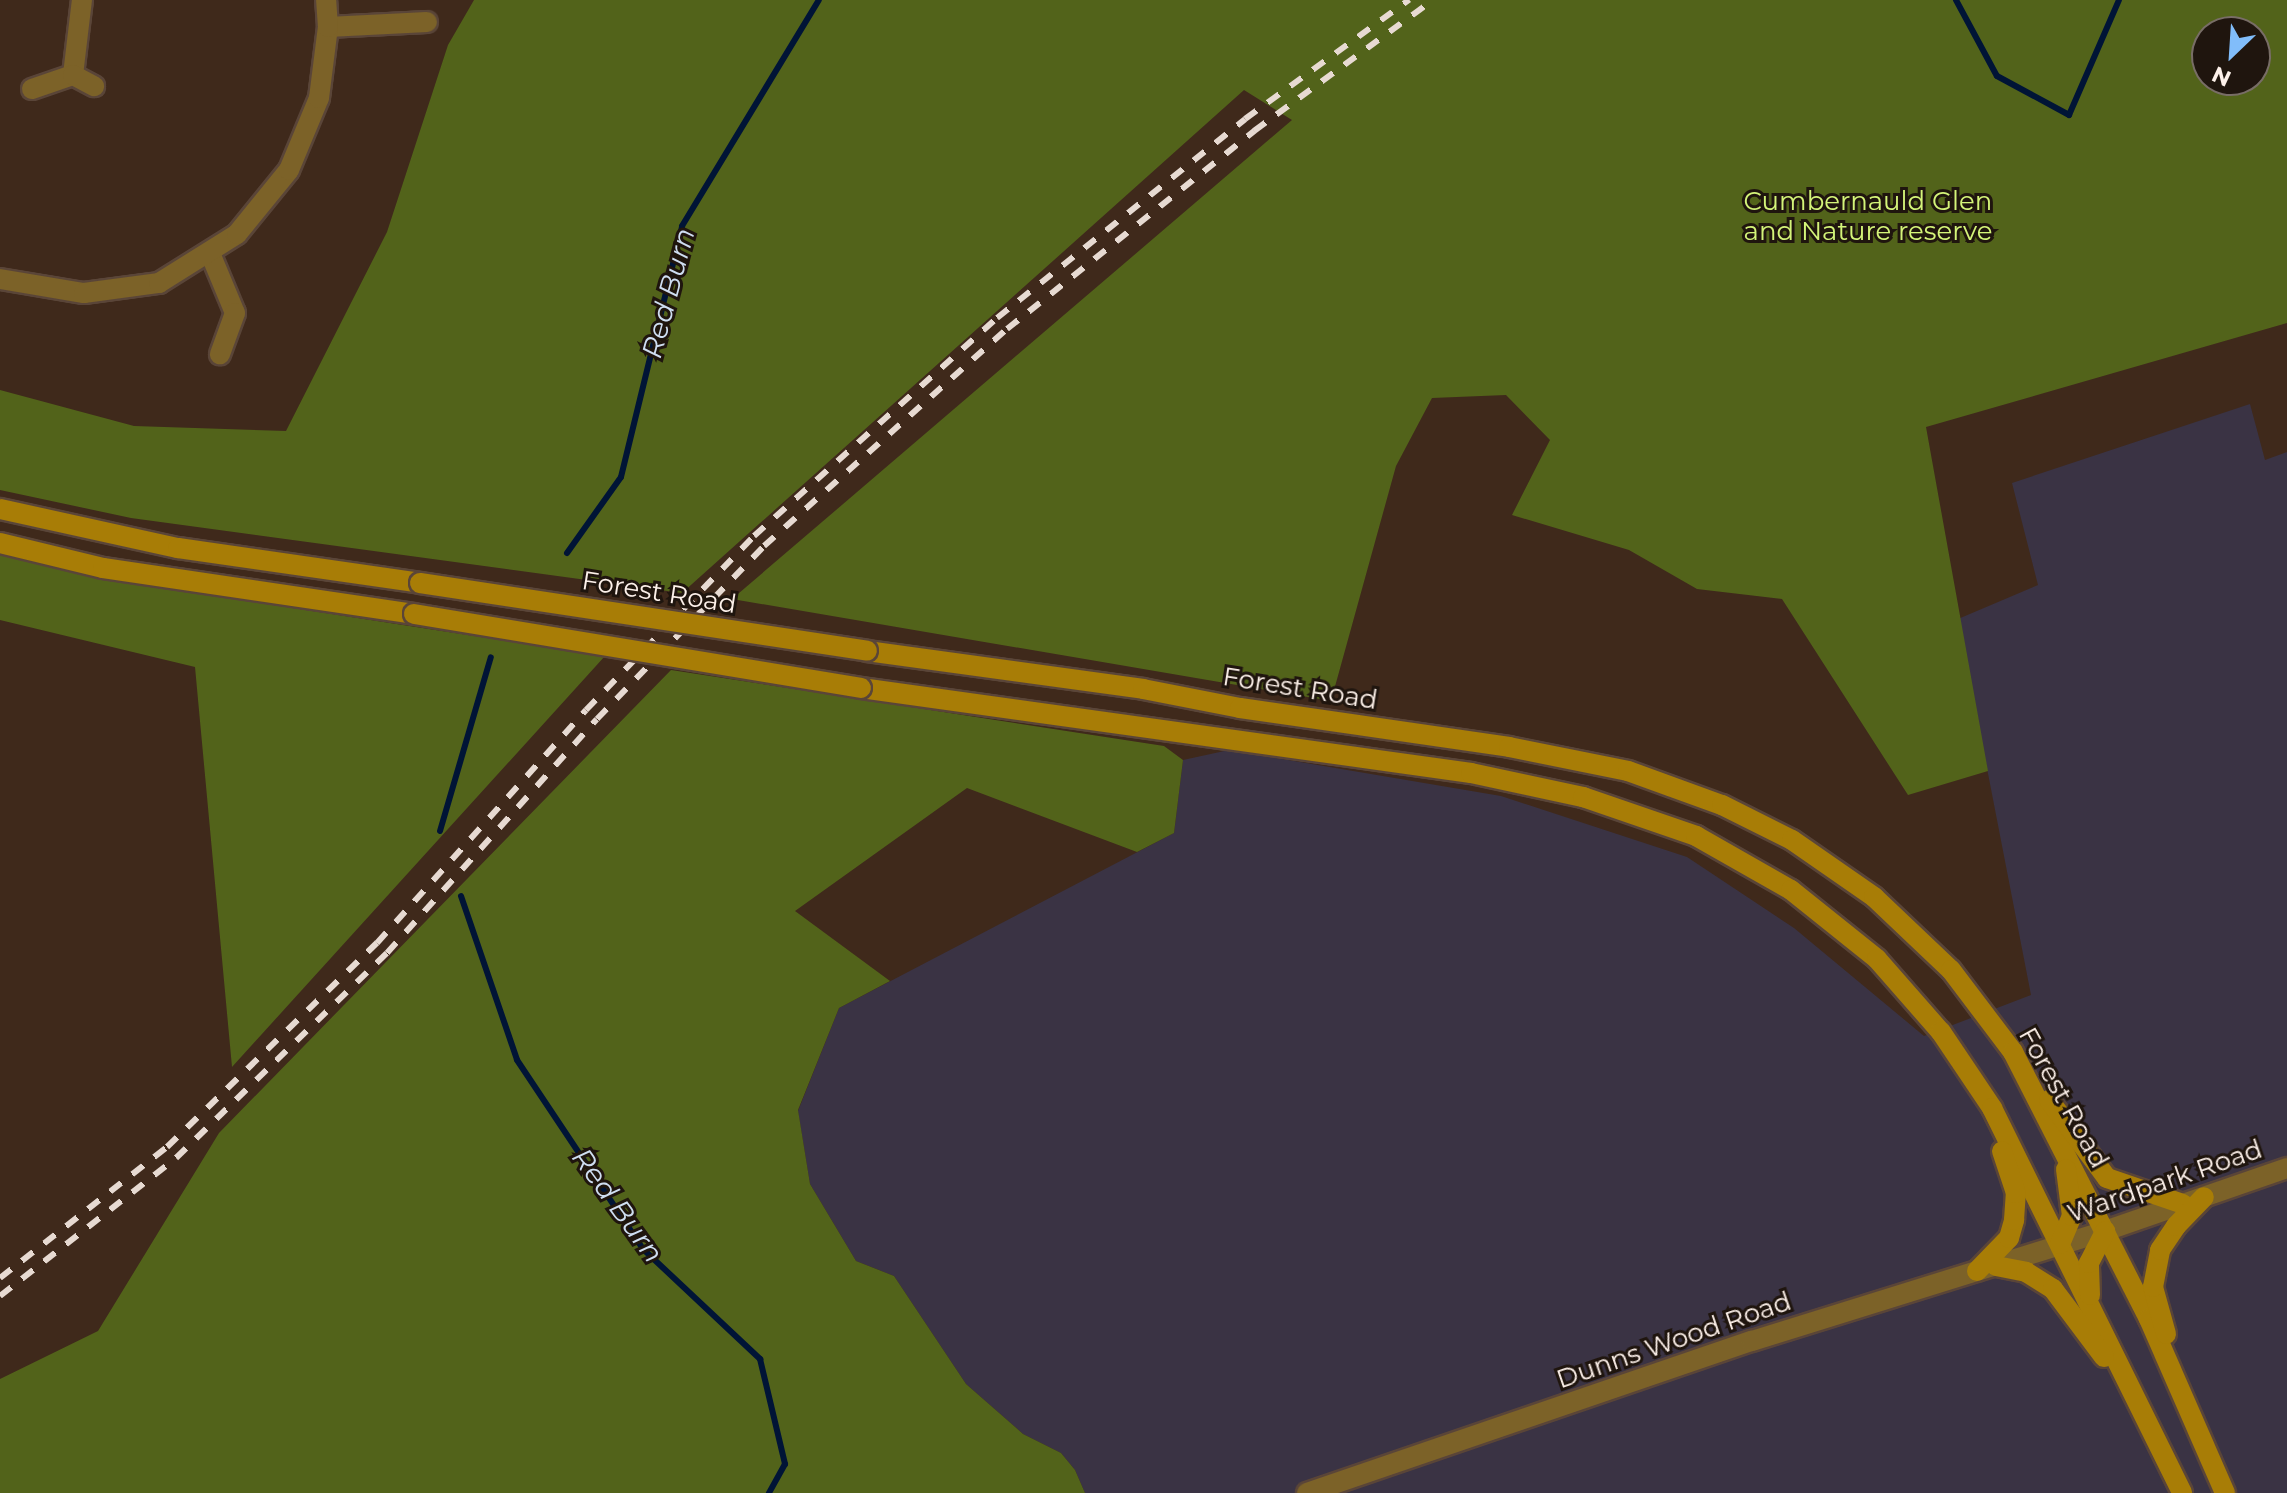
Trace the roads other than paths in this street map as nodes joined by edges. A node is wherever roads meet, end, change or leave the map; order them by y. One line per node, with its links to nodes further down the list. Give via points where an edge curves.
1 (82, 0): 5 (street)
2 (326, 0): 4 (street)
3 (427, 22): 4 (street)
4 (328, 27): 8 (street, via 319,98 289,170 237,234)
5 (73, 75): 6 (street); 7 (street)
6 (94, 86)
7 (32, 89)
8 (210, 253): 9 (street, via 159,283 84,293); 10 (street, via 235,313)
9 (0, 279)
10 (220, 354)
11 (0, 509): 13 (street, Forest Road, bridge, via 178,548 1143,689 1628,771 1722,805 1778,833 1874,897 1951,970)
12 (0, 543): 14 (street, bridge, via 103,568 861,688 1471,773 1583,797 1696,836 1791,890 1877,959 1941,1032)
13 (2013, 1052): 15 (street, Forest Road); 18 (street, via 2107,1178)
14 (1978, 1088): 20 (street); 21 (street, via 2016,1193 2009,1238)
15 (2063, 1149): 19 (street, Forest Road); 20 (street, via 2072,1216)
16 (2287, 1168): 17 (street, Wardpark Road)
17 (2204, 1197): 18 (street, Wardpark Road); 23 (street, via 2160,1250 2153,1287)
18 (2183, 1204): 19 (street, Wardpark Road)
19 (2105, 1231): 20 (street, Wardpark Road); 22 (street, via 2089,1263); 23 (street, Forest Road)
20 (2060, 1244): 21 (street, Dunns Wood Road); 22 (street)
21 (1987, 1268): 24 (street, via 2026,1272 2053,1289); 25 (street, Dunns Wood Road, via 1752,1341)
22 (2090, 1306): 24 (street)
23 (2181, 1394): 27 (street, Forest Road)
24 (2138, 1407): 26 (street)
25 (1307, 1493)
26 (2182, 1493)
27 (2225, 1493)

